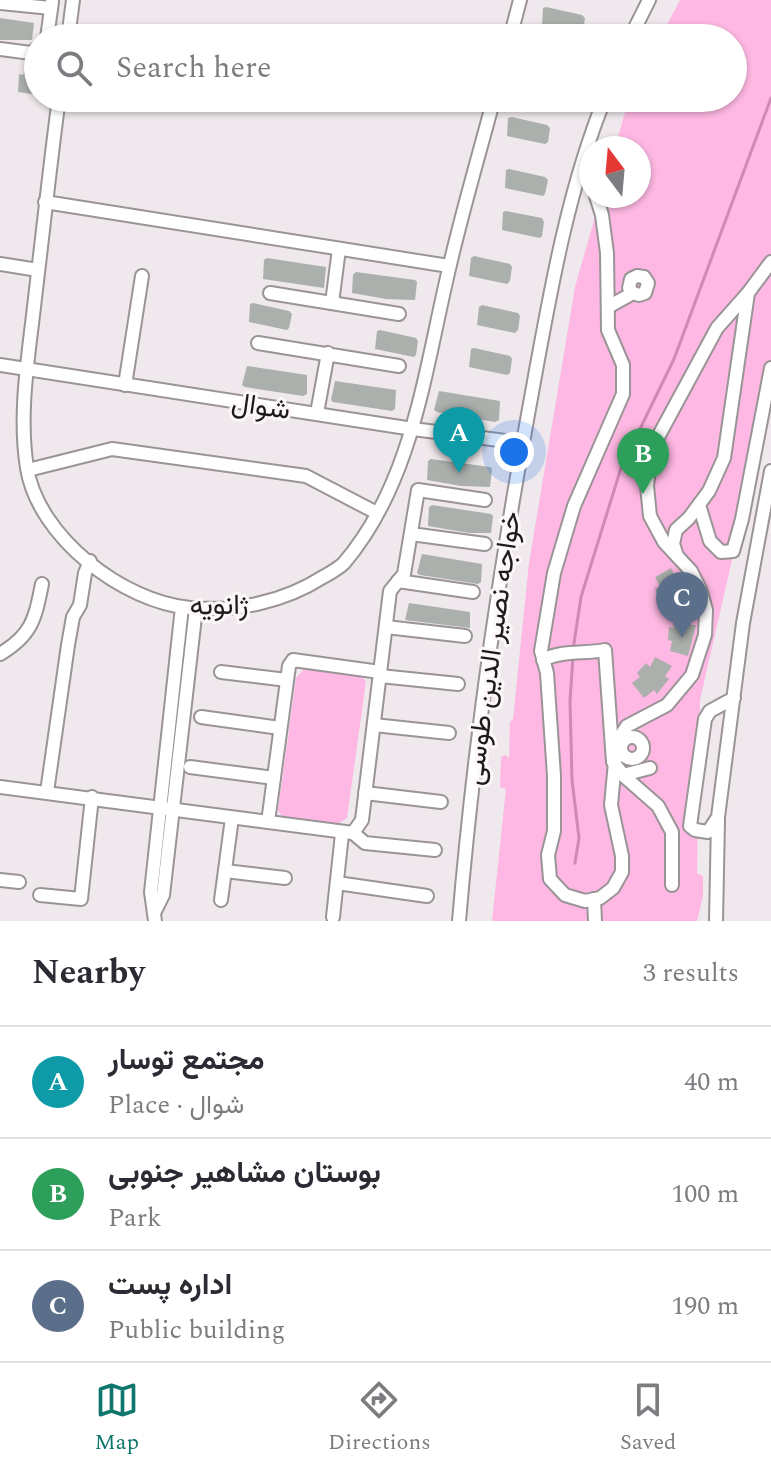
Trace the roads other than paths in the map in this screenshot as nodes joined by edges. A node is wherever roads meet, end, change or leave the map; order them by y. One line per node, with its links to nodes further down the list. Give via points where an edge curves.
1 (73, 0): 7 (street)
2 (520, 0): 8 (street)
3 (649, 0): 9 (street)
4 (0, 3): 5 (street)
5 (51, 4): 6 (street)
6 (49, 24)
7 (70, 24)
8 (514, 24)
9 (637, 24)
10 (0, 49): 11 (street)
11 (24, 52)
12 (57, 112): 17 (street, ژانویه)
13 (490, 112): 22 (street, ژانویه)
14 (600, 112): 15 (street, خواجه نصیر الدین طوسی)
15 (592, 136)
16 (579, 179): 40 (street, خواجه نصیر الدین طوسی)
17 (45, 202): 19 (street); 23 (street, ژانویه)
18 (600, 208): 29 (street)
19 (339, 249): 22 (street); 28 (street)
20 (771, 262): 27 (street)
21 (0, 264): 23 (street)
22 (449, 266): 39 (street, ژانویه)
23 (38, 270): 36 (street, ژانویه)
24 (142, 276): 37 (street)
25 (270, 293): 28 (street)
26 (633, 293): 29 (street)
27 (748, 293): 44 (street, via 724,458); 50 (street, via 717,328 650,460 650,516)
28 (332, 303): 30 (street)
29 (608, 307): 59 (street, via 608,330 623,365 623,394 574,506 554,573)
30 (399, 314)
31 (258, 343): 32 (street)
32 (328, 353): 34 (street); 38 (street)
33 (0, 365): 36 (street, شوال)
34 (399, 366)
35 (771, 368): 46 (street)
36 (27, 369): 37 (street, شوال); 41 (street, ژانویه)
37 (125, 385): 38 (street, شوال)
38 (317, 413): 39 (street, شوال)
39 (413, 429): 40 (street, شوال); 45 (street, ژانویه)
40 (522, 443): 97 (street, خواجه نصیر الدین طوسی, via 471,782)
41 (28, 470): 45 (street, via 112,449 306,476); 51 (street, ژانویه, via 49,521)
42 (771, 471): 49 (street)
43 (485, 500): 47 (street, via 418,490)
44 (699, 505): 46 (street, via 710,541 721,552 733,551); 50 (street, via 676,530)
45 (377, 513): 55 (street, ژانویه, via 342,565 307,587 266,603)
46 (740, 527): 49 (street)
47 (411, 534): 48 (street); 52 (street)
48 (485, 544)
49 (758, 544): 64 (street)
50 (677, 556): 69 (street, via 691,571 706,610 700,655 692,675 667,705 627,726)
51 (90, 561): 55 (street, ژانویه, via 143,596); 75 (street, via 68,645)
52 (398, 581): 54 (street); 56 (street, via 390,591)
53 (42, 584): 58 (street, via 31,629)
54 (473, 592)
55 (189, 608): 79 (street)
56 (386, 627): 57 (street); 61 (street)
57 (465, 636)
58 (0, 654)
59 (543, 660): 69 (street, via 554,654 605,650); 93 (street, via 554,776 550,879 565,895)
60 (221, 672): 62 (street)
61 (380, 674): 62 (street, via 293,660); 63 (street); 66 (street)
62 (287, 680): 67 (street)
63 (458, 684)
64 (734, 698): 80 (street); 80 (street, via 705,719 690,826 708,832)
65 (201, 717): 67 (street)
66 (374, 725): 68 (street); 76 (street)
67 (280, 728): 73 (street)
68 (449, 733)
69 (613, 762): 72 (street); 93 (street, via 611,805 622,872 613,888)
70 (190, 767): 73 (street)
71 (650, 768): 72 (street)
72 (623, 775): 90 (street, via 658,806 672,832)
73 (274, 778): 82 (street)
74 (0, 787): 75 (street)
75 (47, 792): 77 (street)
76 (365, 793): 78 (street); 83 (street, via 362,820)
77 (92, 797): 79 (street); 91 (street, via 81,899)
78 (441, 802)
79 (165, 807): 81 (street); 95 (street, via 151,892)
80 (718, 817): 99 (street)
81 (232, 818): 82 (street); 85 (street)
82 (268, 822): 83 (street)
83 (348, 833): 84 (street, via 365,843); 89 (street)
84 (435, 850)
85 (225, 871): 86 (street); 94 (street)
86 (285, 878)
87 (0, 880): 88 (street)
88 (19, 882)
89 (337, 883): 92 (street); 96 (street)
90 (672, 885)
91 (40, 895)
92 (427, 896)
93 (594, 899): 98 (street)
94 (221, 900)
95 (155, 916)
96 (333, 917)
97 (459, 921)
98 (595, 921)
99 (713, 921)

